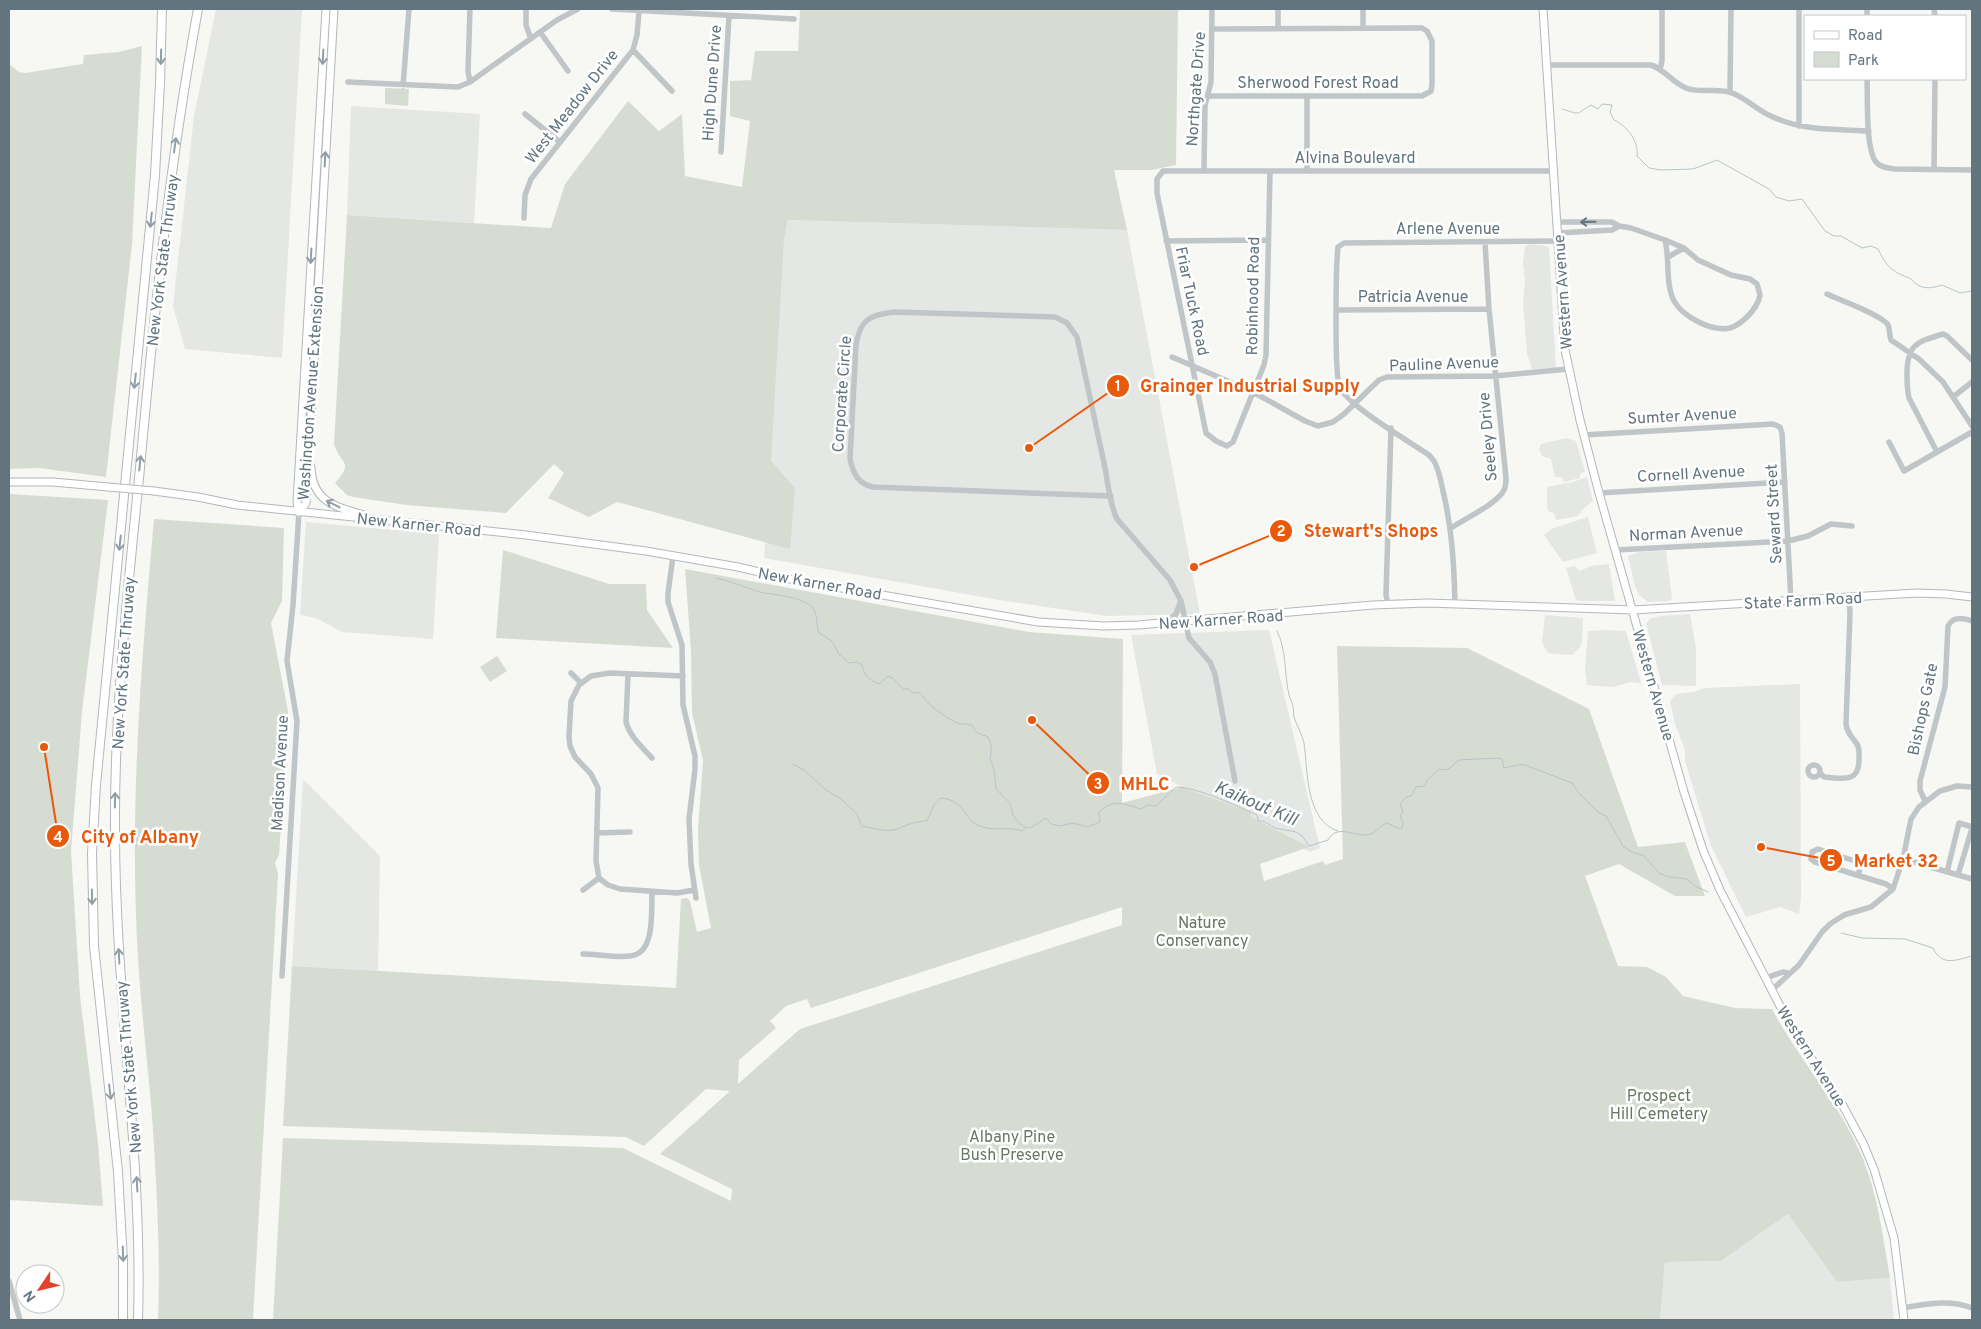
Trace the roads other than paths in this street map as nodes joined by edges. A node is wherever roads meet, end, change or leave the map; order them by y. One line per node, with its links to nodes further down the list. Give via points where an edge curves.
1 (162, 9): 139 (highway, New York State Thruway, one-way to 139, via 155,175 97,777 93,848 94,946 118,1172)
2 (198, 9): 140 (highway, New York State Thruway, one-way to 2, via 135,1148 116,899 117,726 160,266 174,154)
3 (326, 9): 90 (main road, Washington Avenue Extension, one-way to 90, via 297,502)
4 (334, 9): 80 (main road, Washington Avenue Extension, one-way to 4)
5 (408, 9): 36 (street)
6 (470, 9): 35 (street)
7 (526, 9): 27 (street, via 526,25)
8 (578, 9): 25 (street)
9 (612, 9): 19 (street)
10 (1212, 9): 24 (street, Northgate Drive)
11 (1278, 9): 23 (street)
12 (1363, 9): 22 (street)
13 (1543, 9): 29 (main road, Western Avenue)
14 (1662, 9): 30 (street)
15 (1731, 9): 38 (street)
16 (1799, 9): 26 (street)
17 (1867, 9): 18 (street)
18 (1871, 9)
19 (639, 11): 20 (street); 28 (street, West Meadow Drive, via 638,35)
20 (729, 16): 21 (street); 45 (street, High Dune Drive)
21 (794, 19)
22 (1363, 27): 23 (street); 40 (street, Sherwood Forest Road, via 1422,28 1427,31 1432,50 1432,85 1428,94)
23 (1278, 28): 24 (street)
24 (1212, 29): 39 (street, Northgate Drive)
25 (540, 32): 27 (street); 31 (street)
26 (1802, 34): 42 (street)
27 (531, 39): 35 (street)
28 (633, 50): 37 (street); 44 (street, West Meadow Drive)
29 (1548, 65): 30 (street, via 1651,65); 51 (main road, Western Avenue)
30 (1660, 70): 38 (street, via 1689,89)
31 (568, 71)
32 (1867, 80): 43 (street)
33 (1935, 80): 47 (street)
34 (348, 82): 36 (street)
35 (470, 82): 36 (street, via 454,88)
36 (403, 86)
37 (672, 91)
38 (1730, 92): 42 (street, via 1772,117)
39 (1208, 96): 40 (street, Sherwood Forest Road); 49 (street, Northgate Drive, via 1205,105)
40 (1307, 96): 46 (street)
41 (525, 114): 44 (street)
42 (1799, 126): 43 (street)
43 (1868, 131): 47 (street, via 1873,157 1881,166)
44 (560, 142): 53 (street, West Meadow Drive, via 531,179 526,190)
45 (721, 152)
46 (1307, 170): 50 (street, Alvina Boulevard); 51 (street, Alvina Boulevard)
47 (1934, 170): 48 (street)
48 (1972, 170)
49 (1204, 171): 50 (street, Alvina Boulevard); 52 (street, Alvina Boulevard, via 1168,170)
50 (1270, 171): 57 (street, Robinhood Road)
51 (1554, 171): 54 (main road, Western Avenue)
52 (1159, 175): 59 (street, Friar Tuck Road, via 1157,193)
53 (524, 218)
54 (1557, 222): 55 (street, one-way to 54, via 1612,222); 56 (main road, Western Avenue)
55 (1618, 226): 56 (street, via 1612,230); 58 (street)
56 (1558, 232): 60 (main road, Western Avenue)
57 (1268, 240): 59 (street); 74 (street, Robinhood Road, via 1266,355)
58 (1665, 240): 62 (street); 63 (street)
59 (1166, 241): 70 (street, Friar Tuck Road)
60 (1557, 241): 61 (street, Arlene Avenue); 71 (main road, Western Avenue)
61 (1485, 242): 65 (street, Seeley Drive); 66 (street, Arlene Avenue, via 1344,243 1338,249)
62 (1684, 248): 63 (street); 63 (street, via 1698,260 1757,284 1760,299 1738,325 1715,327 1683,312 1671,291)
63 (1668, 257)
64 (1827, 294): 67 (street, via 1880,318 1889,327 1893,343)
65 (1489, 309): 66 (street, Patricia Avenue); 72 (street, Seeley Drive)
66 (1337, 310): 76 (street, via 1337,383)
67 (1910, 352): 69 (street, via 1915,345 1943,334); 75 (street, via 1943,382); 85 (street, via 1907,360 1909,398)
68 (1172, 357): 70 (street, Pauline Avenue)
69 (1972, 360)
70 (1192, 365): 74 (street, Pauline Avenue); 84 (street, Friar Tuck Road, via 1206,433 1227,446)
71 (1568, 369): 72 (street, Pauline Avenue); 82 (main road, Western Avenue)
72 (1496, 376): 76 (street, Pauline Avenue, via 1387,377 1379,380); 93 (street, Seeley Drive, via 1506,478 1504,491)
73 (1972, 382): 75 (street)
74 (1254, 392): 76 (street, Pauline Avenue, via 1318,426 1333,422); 84 (street, Robinhood Road)
75 (1953, 397): 77 (street)
76 (1354, 404): 79 (street)
77 (1972, 425)
78 (1780, 427): 82 (street, Sumter Avenue, via 1773,424); 87 (street, Seward Street)
79 (1391, 428): 93 (street, via 1432,457); 102 (street)
80 (309, 430): 90 (main road, Washington Avenue Extension, via 306,503); 91 (main road, one-way to 80, via 337,507 318,492 311,477)
81 (1972, 432): 85 (street)
82 (1584, 435): 88 (main road, Western Avenue)
83 (1890, 442): 85 (street, via 1904,470)
84 (1231, 444)
85 (1937, 452)
86 (9, 482): 90 (main road, New Karner Road, bridge, via 53,482 154,491)
87 (1785, 482): 88 (street, Cornell Avenue); 94 (street, Seward Street)
88 (1599, 493): 95 (main road, Western Avenue)
89 (1111, 496): 89 (street, Corporate Circle, via 1077,337 1067,323 1055,318 894,312 876,314 863,324 856,345 850,459 855,476 863,484 873,487); 99 (street, Corporate Circle, via 1117,519 1165,573)
90 (299, 512): 91 (main road, New Karner Road); 132 (street, Madison Avenue, via 287,661 297,721)
91 (379, 520): 96 (main road, New Karner Road, via 526,535)
92 (1852, 526): 94 (street, Norman Avenue, via 1831,524 1808,536)
93 (1451, 528): 101 (street)
94 (1788, 541): 95 (street, Norman Avenue); 100 (street, Seward Street)
95 (1615, 550): 103 (main road, Western Avenue)
96 (672, 556): 106 (main road, New Karner Road, via 1038,622 1111,626); 109 (street, via 668,602 682,645)
97 (1972, 597): 98 (main road, State Farm Road, via 1925,593)
98 (1849, 598): 100 (main road, State Farm Road); 112 (street, via 1846,724 1858,747 1859,769 1856,775 1847,778 1824,777)
99 (1181, 601): 104 (street, Corporate Circle); 106 (street, via 1176,614)
100 (1791, 601): 103 (main road, State Farm Road)
101 (1454, 603): 102 (main road, New Karner Road); 103 (main road, New Karner Road)
102 (1388, 604): 104 (main road, New Karner Road)
103 (1633, 610): 133 (main road, Western Avenue, via 1696,833 1720,890)
104 (1186, 621): 106 (main road, New Karner Road); 113 (street, Corporate Circle, via 1189,638 1210,662 1215,674)
105 (1972, 621): 115 (street, Bishops Gate, via 1956,618 1948,626 1945,687 1920,781)
106 (1164, 623)
107 (571, 673): 110 (street)
108 (628, 674): 109 (street); 110 (street, via 598,674); 111 (street, via 626,722 633,737)
109 (683, 676): 127 (street, via 683,705 695,762 689,819)
110 (581, 683): 118 (street, via 571,701 570,746 598,788)
111 (652, 758)
112 (1820, 773)
113 (1235, 781)
114 (1972, 788): 115 (street, via 1952,787)
115 (1925, 802): 119 (street, via 1911,819)
116 (1972, 828): 120 (street, via 1960,823); 122 (street)
117 (630, 832): 118 (street)
118 (596, 833): 123 (street)
119 (1903, 859): 120 (street); 125 (street)
120 (1947, 872): 122 (street)
121 (1858, 875): 121 (street, via 1861,865 1858,862 1818,849 1812,852 1814,862); 125 (street)
122 (1958, 875): 124 (street)
123 (599, 878): 126 (street); 128 (street, via 620,890)
124 (1972, 879)
125 (1893, 889): 131 (street, via 1871,907 1844,915 1830,924 1799,965)
126 (583, 890)
127 (694, 890): 128 (street); 129 (street)
128 (652, 892): 130 (street, via 649,940 641,951 629,956)
129 (696, 898)
130 (583, 954)
131 (1788, 973): 133 (street); 134 (street)
132 (282, 976)
133 (1765, 978): 134 (main road, Western Avenue)
134 (1772, 990): 136 (main road, Western Avenue, via 1794,1033 1842,1104 1863,1143 1894,1238)
135 (9, 1281): 138 (street)
136 (1903, 1308): 137 (street, via 1958,1303); 141 (main road, Western Avenue)
137 (1972, 1308)
138 (20, 1320)
139 (124, 1320)
140 (138, 1320)
141 (1904, 1320)

